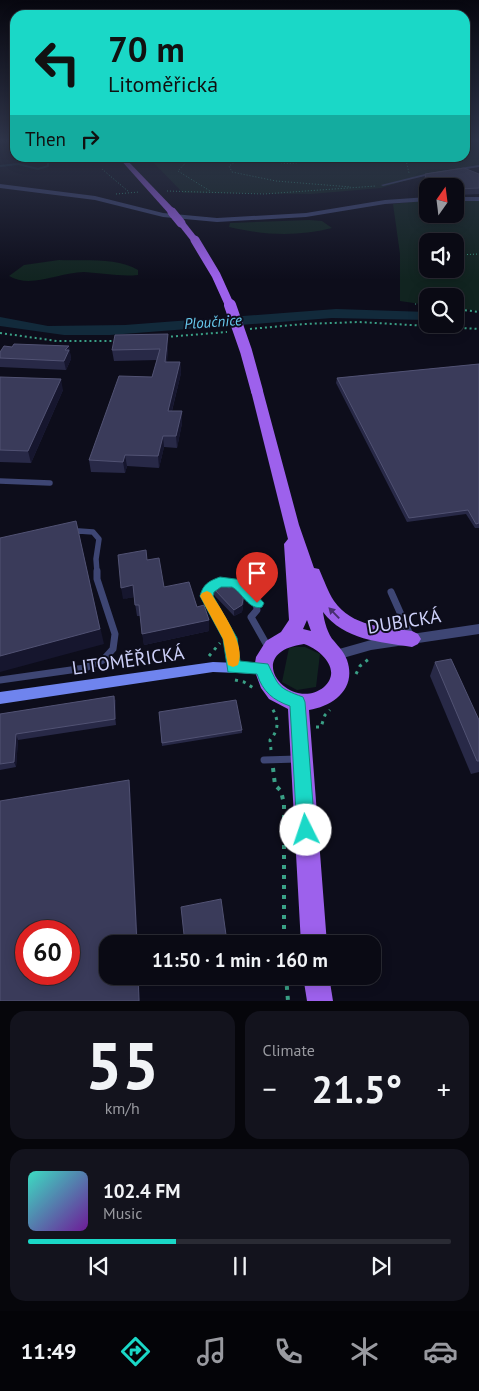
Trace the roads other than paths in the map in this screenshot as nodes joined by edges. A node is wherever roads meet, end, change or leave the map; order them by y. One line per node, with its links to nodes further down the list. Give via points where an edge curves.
1 (6, 187): 5 (street, via 95,198 163,215 217,220 306,216 385,202)
2 (149, 187): 8 (main road, bridge, via 195,240 219,279 234,313 252,371)
3 (464, 199): 4 (street)
4 (479, 199)
5 (419, 200)
6 (0, 481): 7 (lane)
7 (50, 483)
8 (290, 525): 12 (main road, via 298,614 296,625); 13 (main road, one-way to 8, via 364,631 337,617 327,605); 15 (main road, via 308,576 315,618)
9 (61, 535): 18 (lane, via 93,532 99,539 97,580 115,634 113,649 103,660 85,668)
10 (391, 592): 13 (lane)
11 (479, 628): 13 (street, DUBICKÁ)
12 (288, 637): 14 (main road); 15 (main road, via 311,637)
13 (412, 639): 15 (street, DUBICKÁ)
14 (269, 648): 16 (main road); 17 (lane, via 251,617 257,610 257,603 238,584 220,582 212,586 207,596 230,638)
15 (330, 649): 20 (main road, via 340,668 334,689 322,698)
16 (263, 668): 17 (street, LITOMĚŘICKÁ); 20 (main road, via 273,690)
17 (230, 673): 19 (street, LITOMĚŘICKÁ, via 213,667)
18 (0, 680)
19 (0, 698)
20 (298, 702): 21 (main road)
21 (301, 759): 22 (lane); 23 (main road)
22 (268, 760)
23 (313, 935)
24 (317, 985): 25 (main road)
25 (320, 1001)

